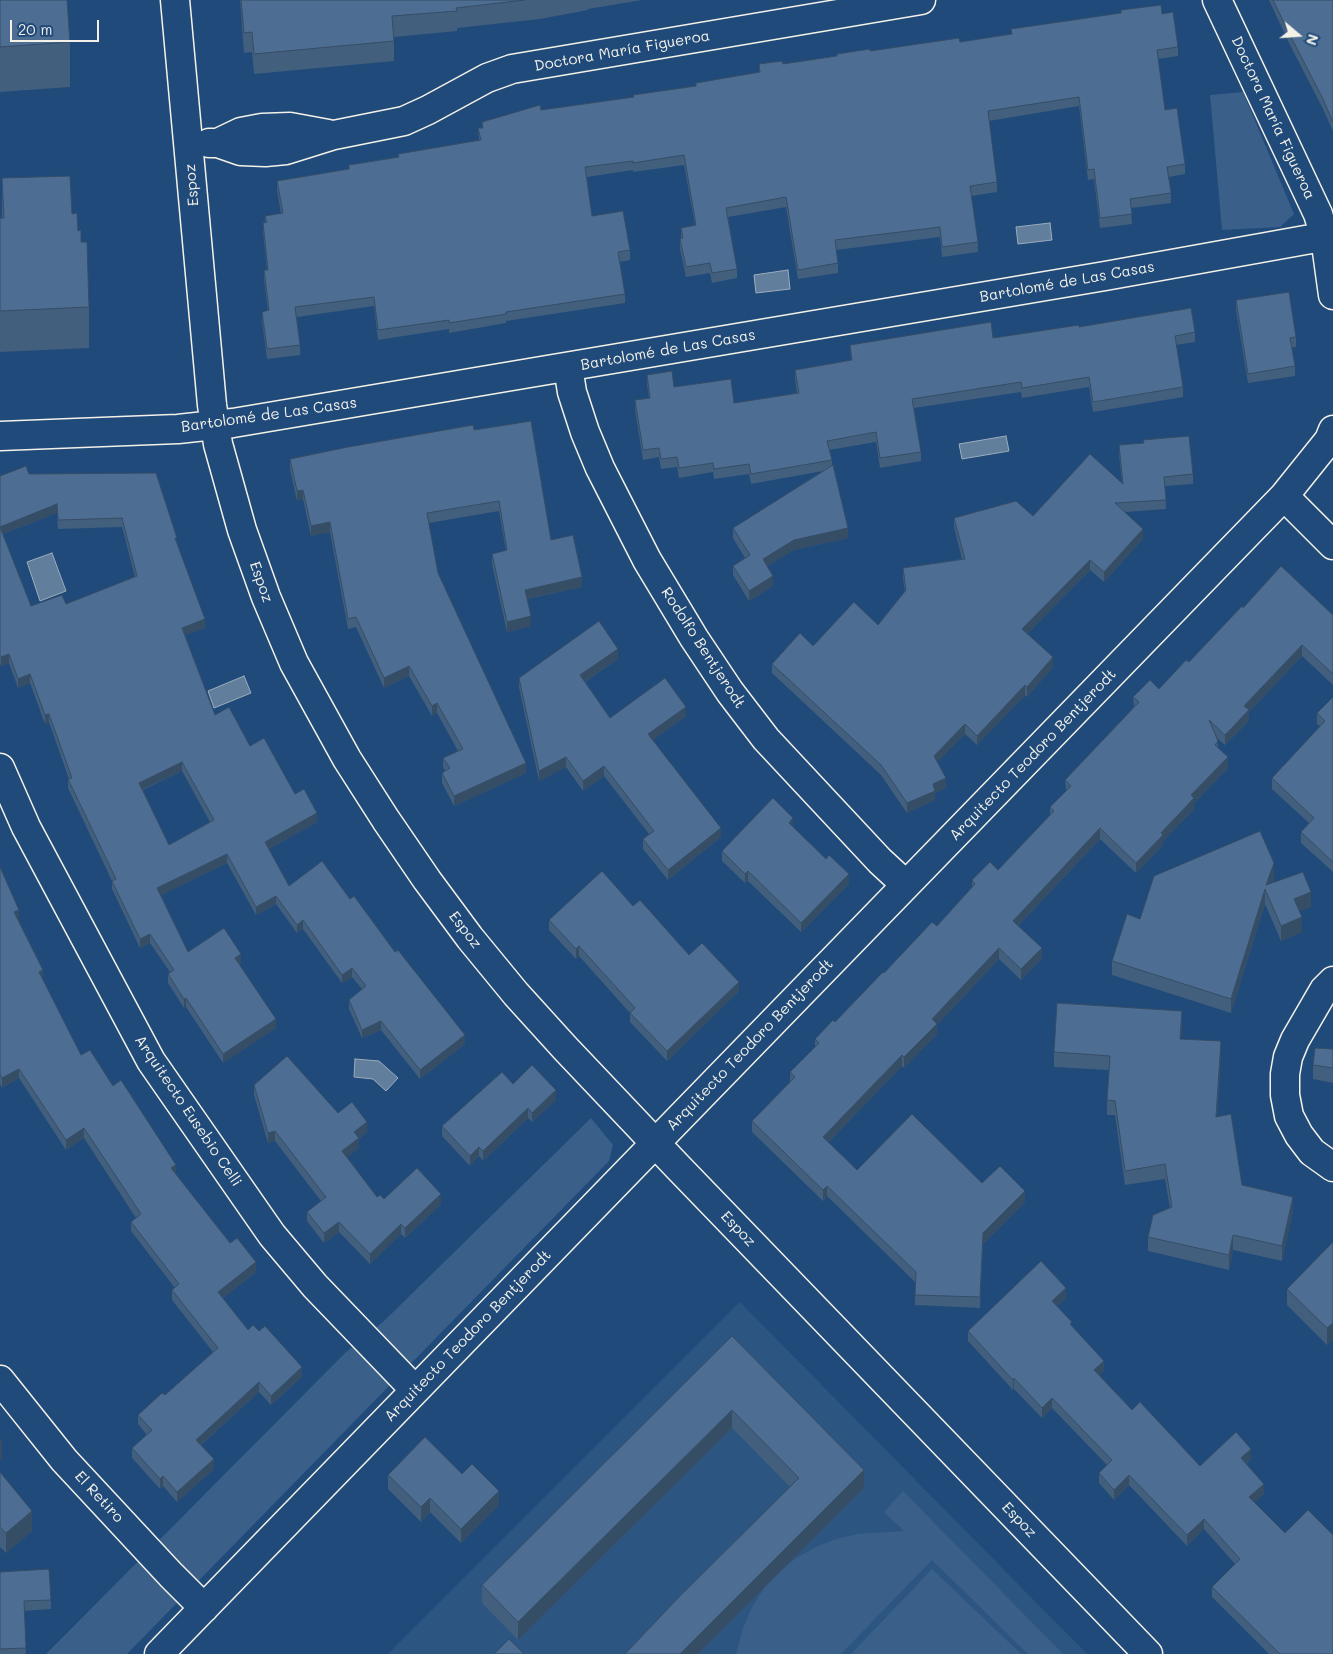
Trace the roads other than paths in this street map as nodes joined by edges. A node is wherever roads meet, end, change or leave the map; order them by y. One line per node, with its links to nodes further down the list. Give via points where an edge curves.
1 (175, 0): 4 (street, Espoz)
2 (921, 0): 4 (street, Doctora María Figueroa, via 512,69 487,78 404,121 334,135 286,150 241,151 218,143)
3 (1217, 0): 5 (street, Doctora María Figueroa)
4 (189, 144): 8 (street, Espoz)
5 (1329, 236): 6 (street); 7 (street, Bartolomé de Las Casas)
6 (1333, 295)
7 (568, 367): 8 (street, Bartolomé de Las Casas); 14 (street, Rodolfo Bentjerodt, via 584,432 600,468 647,560 694,638 766,739)
8 (214, 425): 10 (street, Bartolomé de Las Casas); 16 (street, Espoz, via 242,530 266,597 294,662 347,759 470,938 553,1034)
9 (1333, 430): 11 (street, Arquitecto Teodoro Bentjerodt, via 1329,440)
10 (0, 436)
11 (1284, 496): 12 (street); 14 (street, Arquitecto Teodoro Bentjerodt)
12 (1333, 545)
13 (0, 768): 19 (street, Arquitecto Eusebio Celli, via 31,836 151,1061 272,1235 315,1286)
14 (906, 885): 16 (street, Arquitecto Teodoro Bentjerodt)
15 (1333, 981): 17 (street, via 1324,990 1295,1040 1288,1057 1285,1095 1289,1116 1299,1135 1312,1152)
16 (656, 1143): 19 (street, Arquitecto Teodoro Bentjerodt); 22 (street, Espoz)
17 (1333, 1167)
18 (0, 1380): 20 (street, El Retiro, via 64,1460)
19 (415, 1390): 20 (street, Arquitecto Teodoro Bentjerodt)
20 (204, 1608): 21 (street, Arquitecto Teodoro Bentjerodt)
21 (159, 1654)
22 (1148, 1654)

